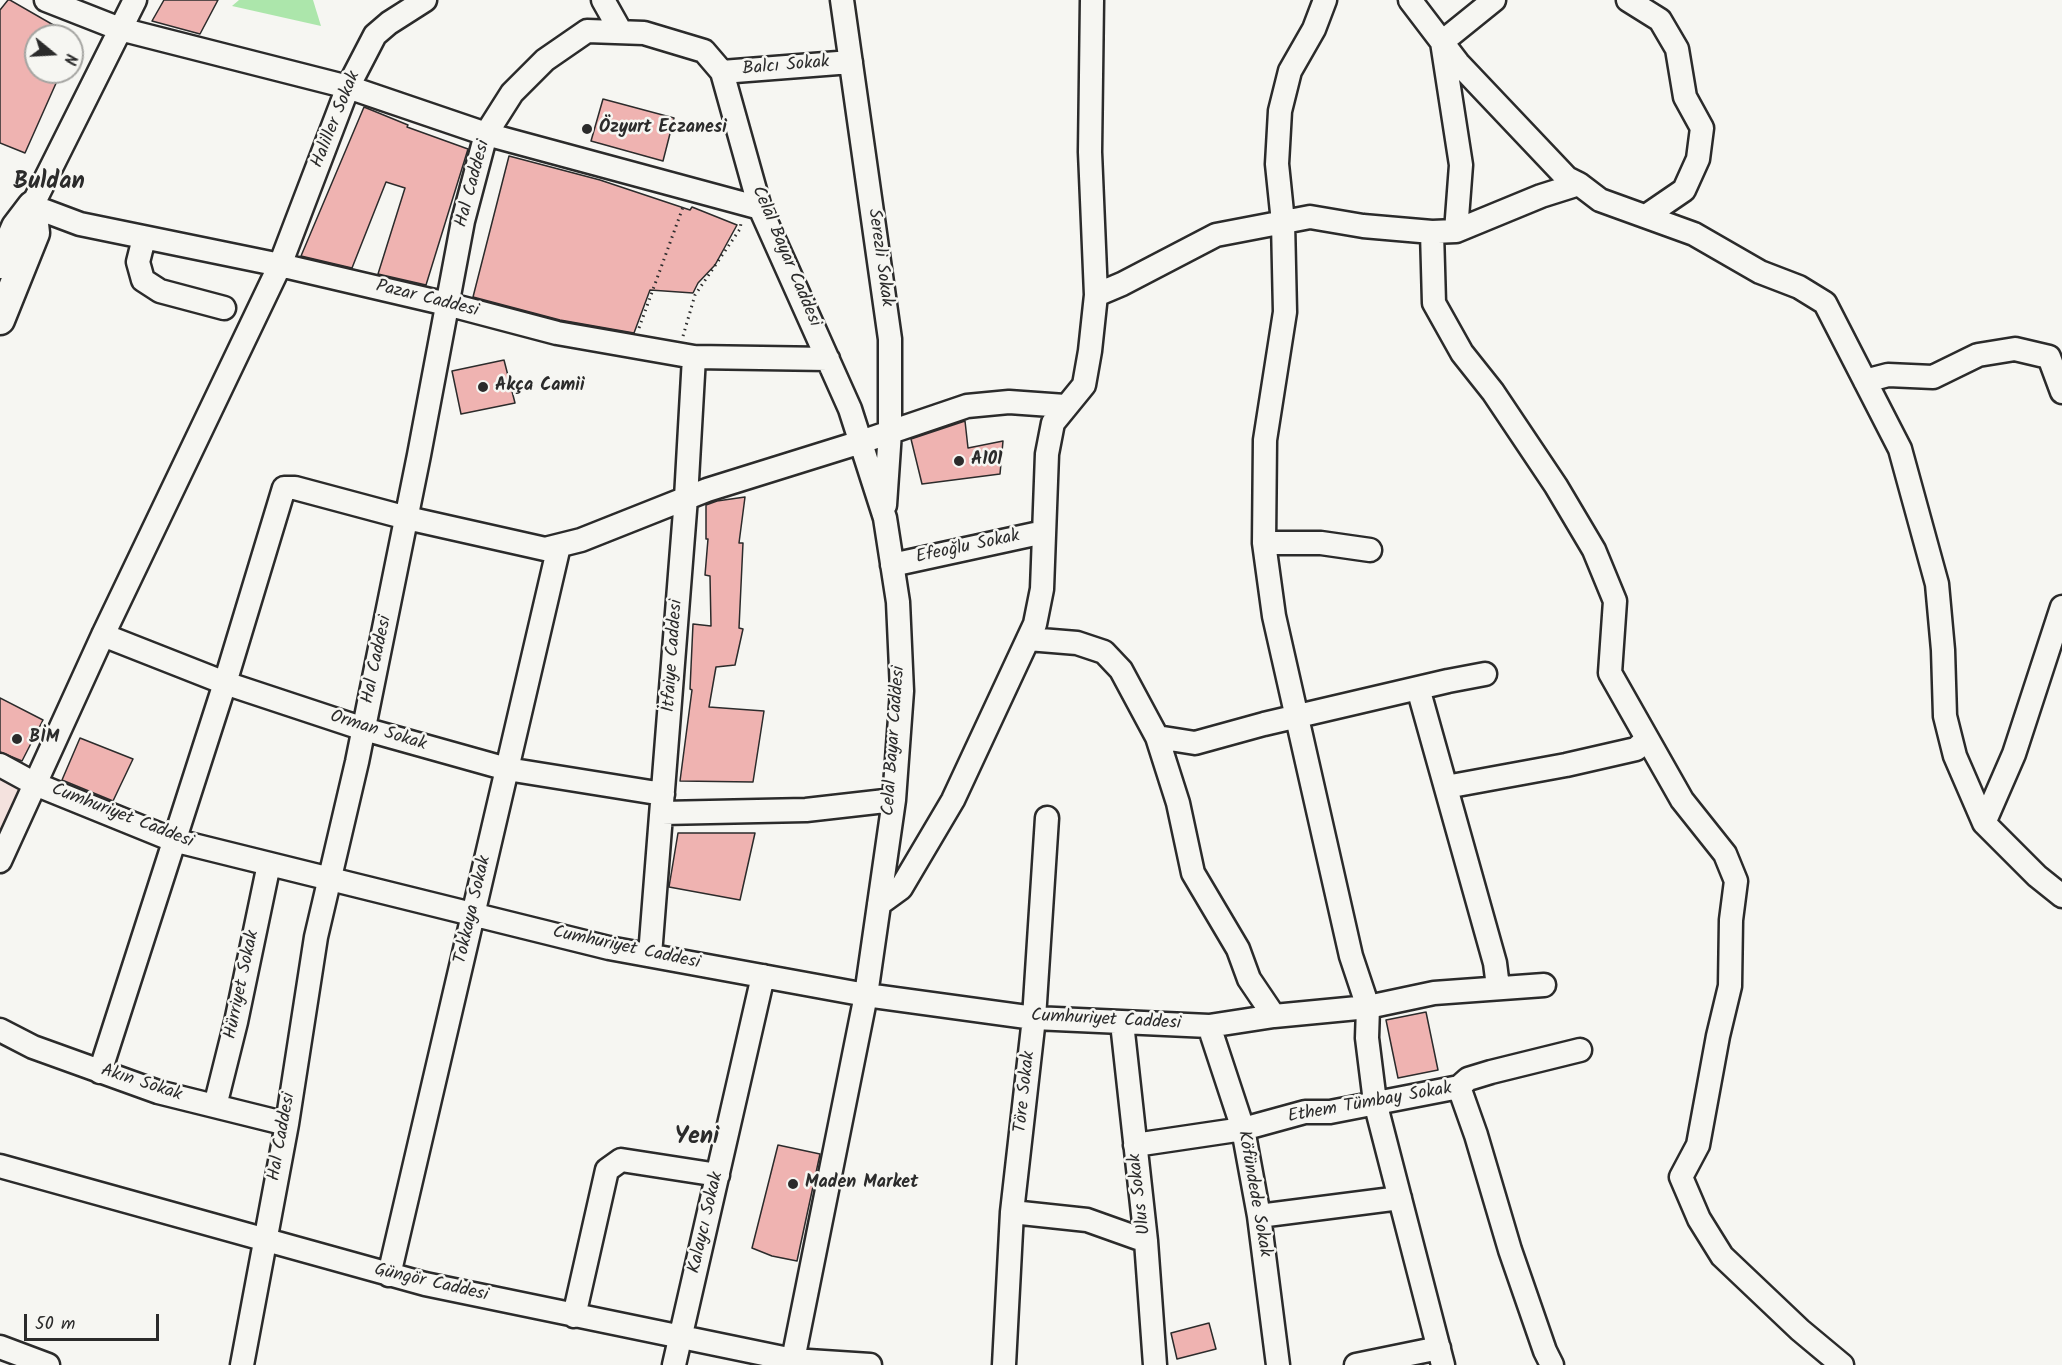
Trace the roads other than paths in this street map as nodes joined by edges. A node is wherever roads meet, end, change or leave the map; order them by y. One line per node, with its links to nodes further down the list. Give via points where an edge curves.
1 (46, 0): 11 (street)
2 (135, 0): 11 (street)
3 (425, 0): 16 (street, Haliller Sokak, via 375,35)
4 (603, 0): 12 (street)
5 (842, 0): 14 (street, Serezli Sokak)
6 (1092, 0): 28 (street, via 1090,152)
7 (1325, 0): 22 (street, via 1290,71 1280,111 1277,164)
8 (1410, 0): 13 (street)
9 (1494, 0): 13 (street)
10 (1628, 0): 21 (street, via 1660,20 1677,49 1685,97 1702,128 1698,159 1684,190)
11 (120, 29): 16 (street); 19 (street)
12 (621, 32): 15 (street, Celal Bayar Caddesi, via 644,33 705,51); 17 (street, Hal Caddesi, via 587,31 545,60 512,93)
13 (1442, 42): 18 (street, via 1508,117 1567,178); 23 (street, via 1461,165)
14 (851, 62): 15 (street, Balcı Sokak); 37 (street, Serezli Sokak, via 890,339)
15 (722, 72): 20 (street, Celal Bayar Caddesi)
16 (348, 87): 17 (street); 27 (street, Haliller Sokak)
17 (486, 134): 20 (street); 29 (street, Hal Caddesi)
18 (1579, 184): 21 (street, via 1600,200); 23 (street)
19 (32, 206): 25 (street, Pazar Caddesi, via 80,225); 26 (main road, via 16,226); 31 (main road, via 35,234)
20 (753, 206): 33 (street, Celal Bayar Caddesi)
21 (1646, 216): 34 (street, via 1694,234 1825,303)
22 (1283, 222): 24 (street, via 1310,217); 28 (street, via 1216,235); 43 (street, via 1285,312 1265,440)
23 (1456, 231): 24 (street)
24 (1432, 232): 56 (street, via 1434,303 1462,353 1506,411 1594,550 1615,601 1610,673)
25 (144, 238): 27 (street, Pazar Caddesi); 30 (street, via 138,262 143,280 159,291)
26 (0, 264)
27 (280, 265): 29 (street, Pazar Caddesi); 48 (street, Haliller Sokak)
28 (1096, 295): 36 (street, via 1084,385)
29 (447, 304): 32 (street, Pazar Caddesi, via 557,333); 40 (street, Hal Caddesi)
30 (224, 308)
31 (0, 320)
32 (687, 356): 33 (street, Pazar Caddesi); 39 (street, İtfaiye Caddesi)
33 (828, 358): 38 (street, Celal Bayar Caddesi)
34 (1865, 381): 35 (street, via 1888,375 1933,377 1978,355 2015,349 2049,357); 64 (street, via 1900,449 1937,584 1944,716 1955,756)
35 (2062, 392)
36 (1065, 406): 37 (street, via 1009,402 967,406); 42 (street, via 1053,423 1047,454)
37 (890, 432): 38 (street); 41 (street, Serezli Sokak)
38 (861, 442): 39 (street); 41 (street, Celal Bayar Caddesi)
39 (686, 498): 44 (street); 62 (street, İtfaiye Caddesi)
40 (407, 518): 44 (street, via 545,549); 51 (street, via 284,488); 54 (street, Hal Caddesi)
41 (885, 518): 46 (street, Celal Bayar Caddesi)
42 (1044, 532): 46 (street, Efeoğlu Sokak); 49 (street, via 1042,589)
43 (1264, 543): 45 (street, via 1321,543); 53 (street, via 1274,616)
44 (559, 546): 58 (street, Tokkaya Sokak)
45 (1370, 550)
46 (892, 565): 61 (street, Celal Bayar Caddesi, via 898,602 902,691)
47 (2062, 607): 64 (street, via 2014,754)
48 (103, 636): 51 (street, Orman Sokak); 59 (street, Haliller Sokak)
49 (1028, 639): 55 (street, via 1077,643 1104,652 1121,670); 70 (street, via 954,800 901,888)
50 (1485, 674): 52 (street)
51 (225, 683): 54 (street, Orman Sokak); 65 (street)
52 (1418, 688): 53 (street); 60 (street)
53 (1297, 716): 55 (street, via 1195,743); 77 (street, via 1351,956)
54 (364, 729): 58 (street, Orman Sokak); 68 (street, Hal Caddesi)
55 (1157, 737): 78 (street, via 1178,803 1193,873 1238,949 1249,980)
56 (1647, 739): 60 (street, via 1636,749); 113 (street, via 1682,800 1725,854 1736,880 1730,986 1698,1145 1681,1177 1699,1219 1722,1256)
57 (0, 765): 59 (street, Cumhuriyet Caddesi)
58 (507, 768): 62 (street, Orman Sokak); 71 (street, Tokkaya Sokak)
59 (35, 784): 65 (street, Cumhuriyet Caddesi); 66 (street, Haliller Sokak)
60 (1446, 787): 75 (street, via 1495,963)
61 (894, 800): 62 (street, Orman Sokak, via 806,810); 70 (street, Celal Bayar Caddesi)
62 (662, 804): 72 (street, İtfaiye Caddesi)
63 (1047, 818): 79 (street, Töre Sokak)
64 (1984, 823): 69 (street)
65 (173, 840): 67 (street, Cumhuriyet Caddesi); 84 (street)
66 (0, 861)
67 (269, 864): 68 (street, Cumhuriyet Caddesi); 87 (street, Hürriyet Sokak)
68 (329, 880): 71 (street, Cumhuriyet Caddesi); 88 (street, Hal Caddesi, via 316,937)
69 (2062, 896)
70 (879, 904): 76 (street, Celal Bayar Caddesi)
71 (473, 915): 72 (street, Cumhuriyet Caddesi); 98 (street, Tokkaya Sokak)
72 (650, 955): 73 (street, Cumhuriyet Caddesi)
73 (763, 976): 76 (street, Cumhuriyet Caddesi); 92 (street, Kalaycı Sokak)
74 (1544, 985): 75 (street, Cumhuriyet Caddesi)
75 (1498, 987): 77 (street, Cumhuriyet Caddesi, via 1434,993)
76 (866, 995): 79 (street, Cumhuriyet Caddesi); 103 (street, Celal Bayar Caddesi)
77 (1368, 1006): 78 (street, Cumhuriyet Caddesi); 86 (street, via 1367,1038)
78 (1274, 1016): 81 (street, Cumhuriyet Caddesi)
79 (1034, 1018): 80 (street, Cumhuriyet Caddesi); 94 (street, Töre Sokak)
80 (1122, 1023): 81 (street, Cumhuriyet Caddesi); 90 (street, Ulus Sokak)
81 (1209, 1026): 89 (street, Köfündede Sokak)
82 (0, 1030): 84 (street, Akın Sokak)
83 (1580, 1050): 85 (street, via 1467,1079)
84 (100, 1072): 87 (street, Akın Sokak)
85 (1459, 1087): 86 (street, Ethem Tümbay Sokak); 112 (street, Ethem Tümbay Sokak, via 1510,1250)
86 (1375, 1102): 89 (street, Ethem Tümbay Sokak, via 1330,1112 1305,1112); 93 (street)
87 (215, 1106): 88 (street, Akın Sokak)
88 (287, 1124): 96 (street, Hal Caddesi)
89 (1243, 1129): 90 (street, Ethem Tümbay Sokak); 95 (street, Köfündede Sokak)
90 (1135, 1145): 97 (street, Ulus Sokak)
91 (0, 1166): 96 (street, Güngör Caddesi)
92 (718, 1175): 99 (street, via 621,1160 607,1170); 100 (street, Kalaycı Sokak)
93 (1400, 1198): 95 (street); 102 (street)
94 (1012, 1212): 97 (street, via 1087,1220); 108 (street, Töre Sokak)
95 (1259, 1216): 110 (street, Köfündede Sokak)
96 (264, 1240): 98 (street, Güngör Caddesi); 105 (street, Hal Caddesi)
97 (1146, 1241): 109 (street, Ulus Sokak)
98 (389, 1275): 99 (street, Güngör Caddesi)
99 (574, 1316): 100 (street, Güngör Caddesi)
100 (681, 1338): 103 (street, Güngör Caddesi); 106 (street, Kalaycı Sokak)
101 (6, 1354): 104 (street)
102 (1441, 1357): 111 (street)
103 (793, 1363): 107 (street, Güngör Caddesi)
104 (48, 1365)
105 (242, 1365)
106 (674, 1365)
107 (870, 1365)
108 (1004, 1365)
109 (1155, 1365)
110 (1278, 1365)
111 (1356, 1365)
112 (1552, 1365)
113 (1842, 1365)

